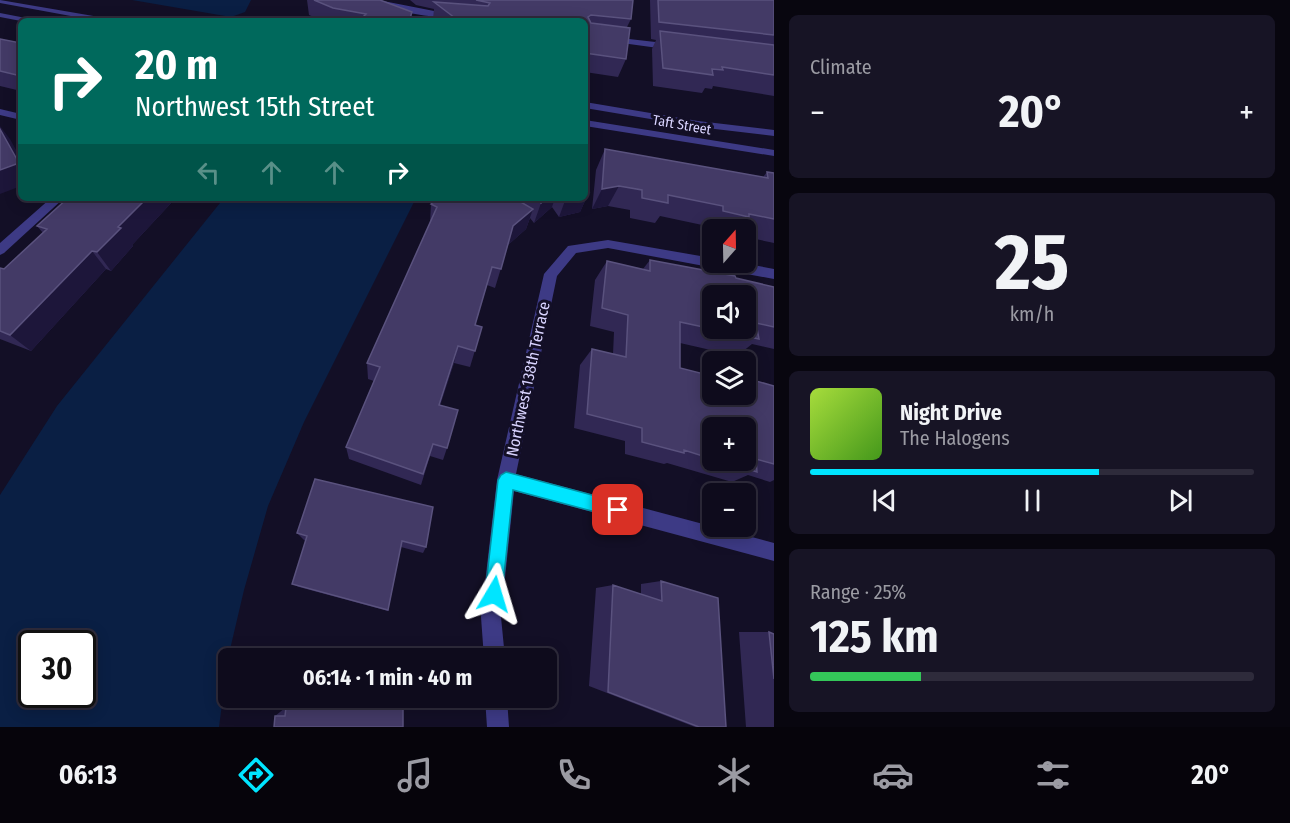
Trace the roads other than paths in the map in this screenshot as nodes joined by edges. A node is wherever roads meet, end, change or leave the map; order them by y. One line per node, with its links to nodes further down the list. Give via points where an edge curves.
1 (372, 0): 6 (street)
2 (0, 1): 5 (street)
3 (0, 15): 4 (street)
4 (18, 18)
5 (94, 18)
6 (463, 18)
7 (588, 36): 8 (street)
8 (680, 48)
9 (588, 106): 13 (street, Taft Street)
10 (0, 112): 11 (street)
11 (18, 116)
12 (588, 123): 14 (street, Taft Street)
13 (774, 133)
14 (774, 153)
15 (55, 201): 16 (street)
16 (0, 250)
17 (774, 274): 18 (street, Northwest 138th Terrace, via 608,244 572,249 551,274)
18 (506, 480): 19 (street); 20 (street, Northwest 138th Terrace, via 491,617)
19 (774, 552)
20 (493, 648)
21 (497, 708): 22 (street)
22 (498, 727)

